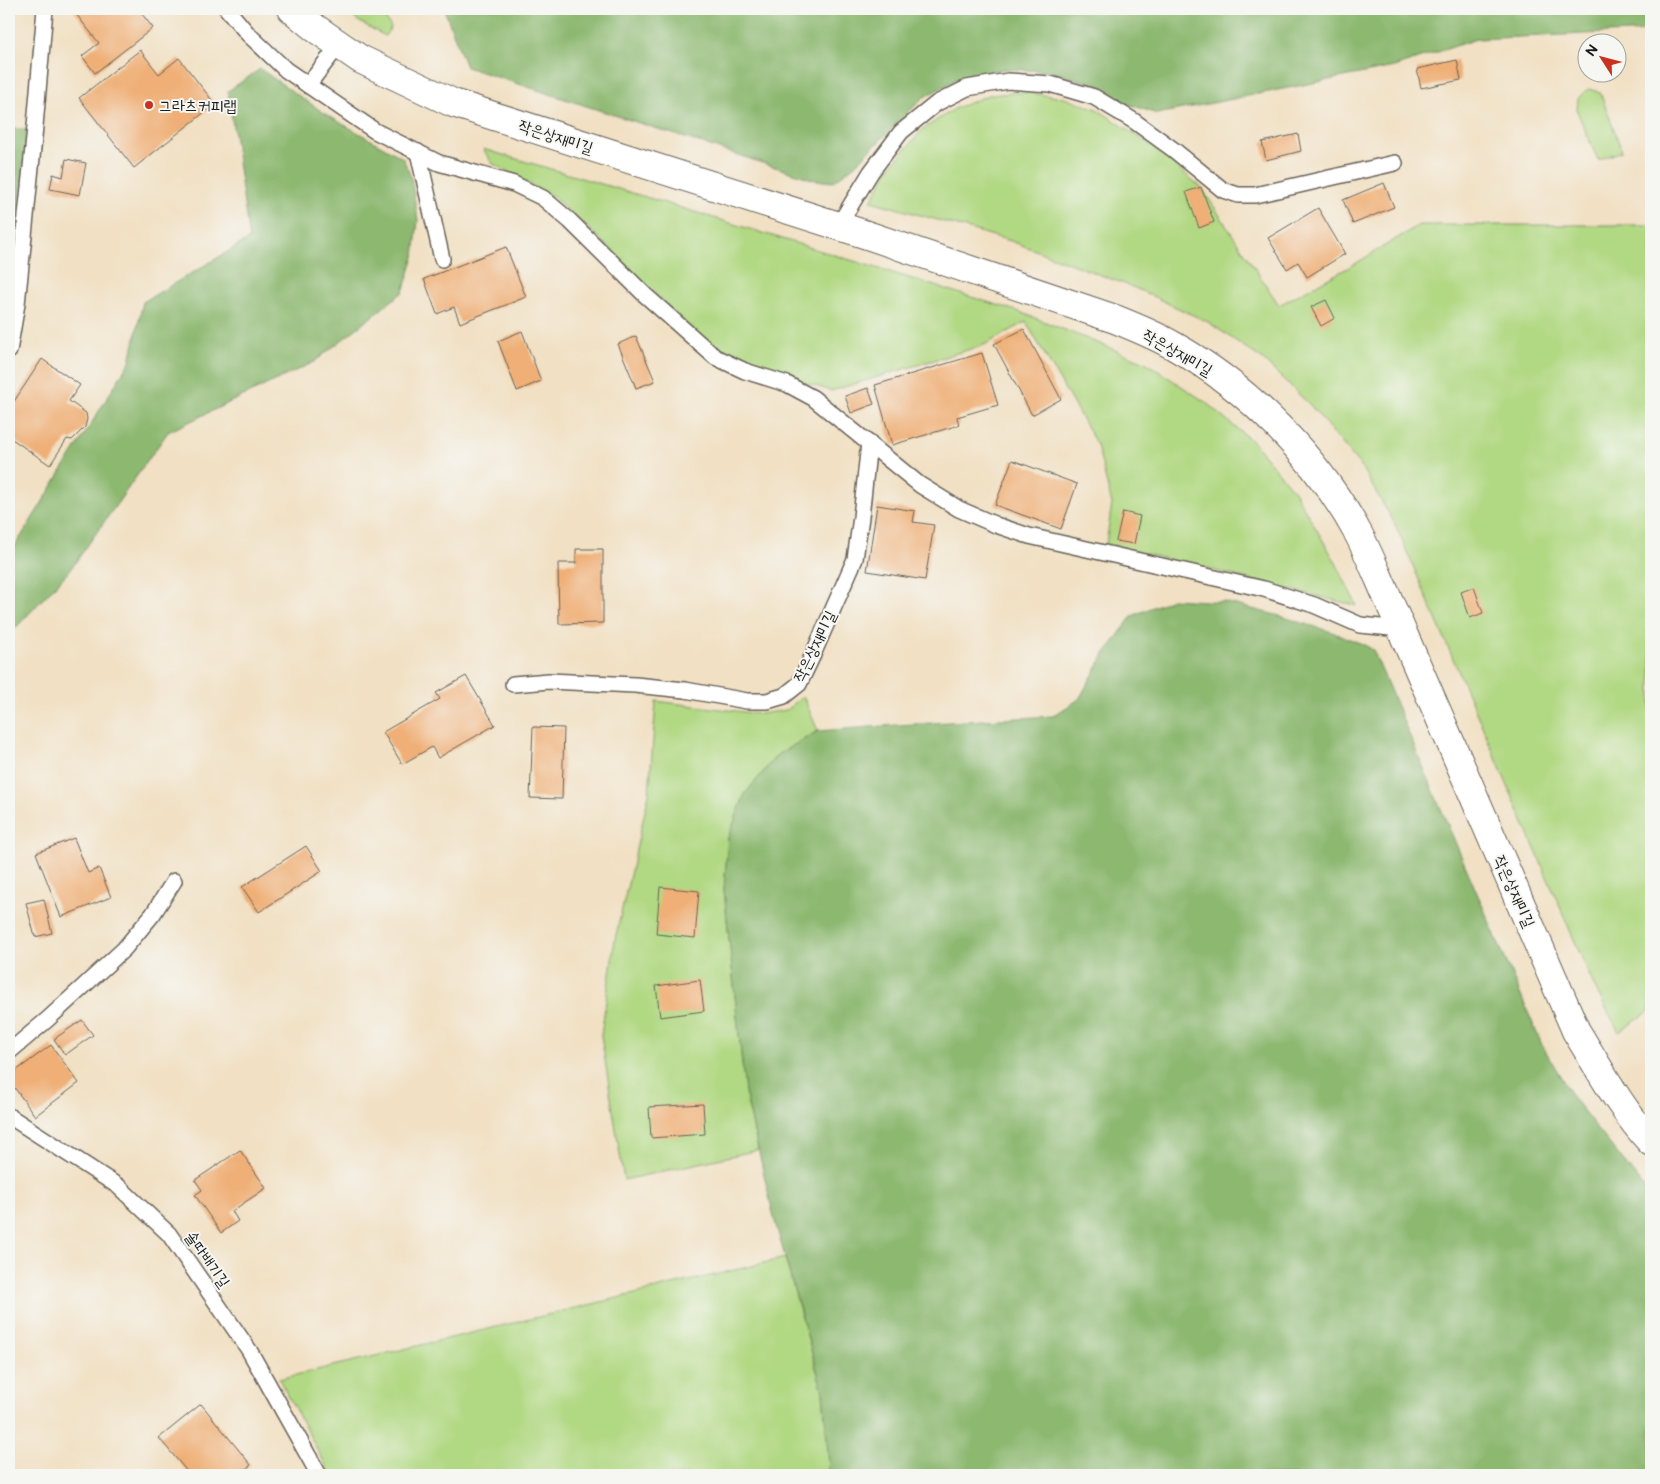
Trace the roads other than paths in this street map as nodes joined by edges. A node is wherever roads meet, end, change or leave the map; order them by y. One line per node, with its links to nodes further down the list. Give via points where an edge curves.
1 (45, 9): 10 (lane, via 17,304)
2 (227, 9): 5 (lane, via 273,58)
3 (292, 9): 4 (street, 작은상재미길)
4 (339, 44): 5 (lane); 8 (street, 작은상재미길, via 385,72 453,103)
5 (308, 85): 6 (lane, via 375,131)
6 (418, 152): 9 (lane); 11 (lane, via 439,163 514,184 543,198 715,357 813,398)
7 (1395, 163): 8 (lane, via 1255,195 1238,195 1223,190 1150,133 1094,97 1050,84 1008,81 967,88 936,103 901,132 871,172)
8 (838, 226): 12 (street, 작은상재미길, via 1115,319 1174,345 1206,365 1254,403 1295,446 1329,489 1358,535)
9 (442, 259)
10 (9, 351)
11 (869, 444): 12 (lane, via 920,485 959,509 996,525 1055,542 1264,589 1360,624); 13 (lane, 작은상재미길, via 855,559 799,684 784,696 768,701 747,701 627,684 549,681)
12 (1401, 629): 17 (street, 작은상재미길, via 1576,1031)
13 (513, 684)
14 (174, 881): 15 (lane, via 153,914 124,949)
15 (9, 1052)
16 (9, 1116): 18 (lane, 솔따배기길, via 118,1186 169,1234 249,1350)
17 (1651, 1142)
18 (319, 1475)

